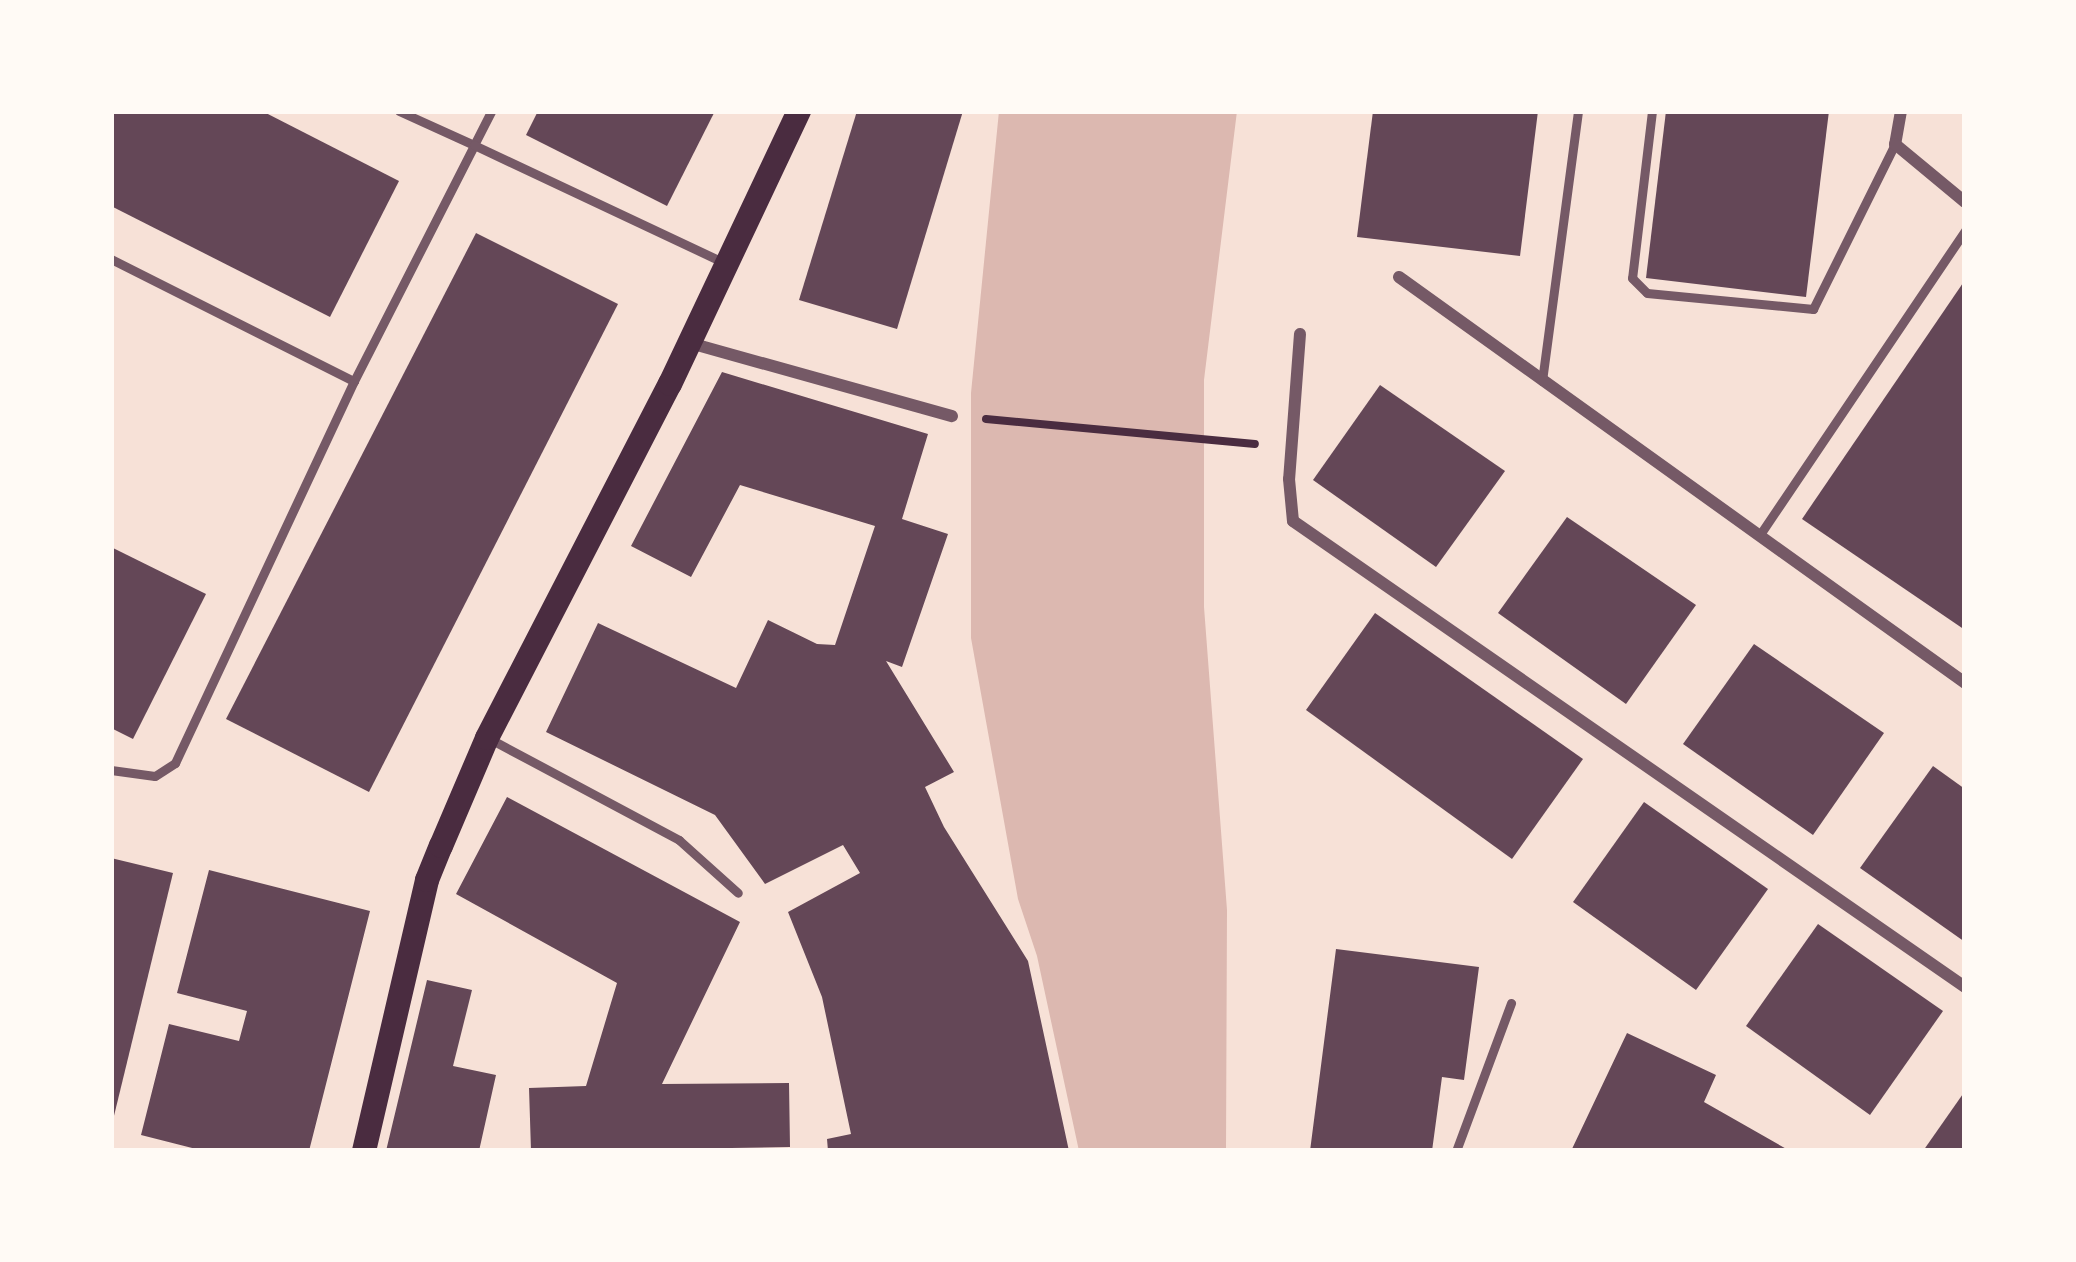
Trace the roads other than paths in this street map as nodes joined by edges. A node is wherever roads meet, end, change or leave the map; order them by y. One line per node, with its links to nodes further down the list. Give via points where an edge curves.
1 (399, 111): 8 (lane)
2 (491, 111): 8 (lane)
3 (799, 111): 12 (main road)
4 (1578, 111): 17 (lane)
5 (1652, 111): 7 (lane, via 1631,278 1647,293 1813,309)
6 (1901, 111): 7 (street)
7 (1895, 145): 9 (street)
8 (474, 146): 12 (lane); 16 (lane)
9 (1965, 202)
10 (1965, 230): 19 (lane)
11 (111, 259): 16 (lane)
12 (728, 264): 15 (main road)
13 (1399, 277): 17 (street)
14 (1300, 334): 24 (street, via 1293,521)
15 (690, 343): 18 (street); 21 (main road)
16 (355, 381): 22 (lane, via 175,763 155,776)
17 (1542, 381): 19 (street)
18 (952, 416)
19 (1761, 533): 20 (street)
20 (1965, 683)
21 (487, 738): 23 (lane, via 679,840); 26 (main road, via 427,880)
22 (111, 770)
23 (738, 892)
24 (1965, 987)
25 (1511, 1003): 27 (lane)
26 (364, 1151)
27 (1456, 1151)

